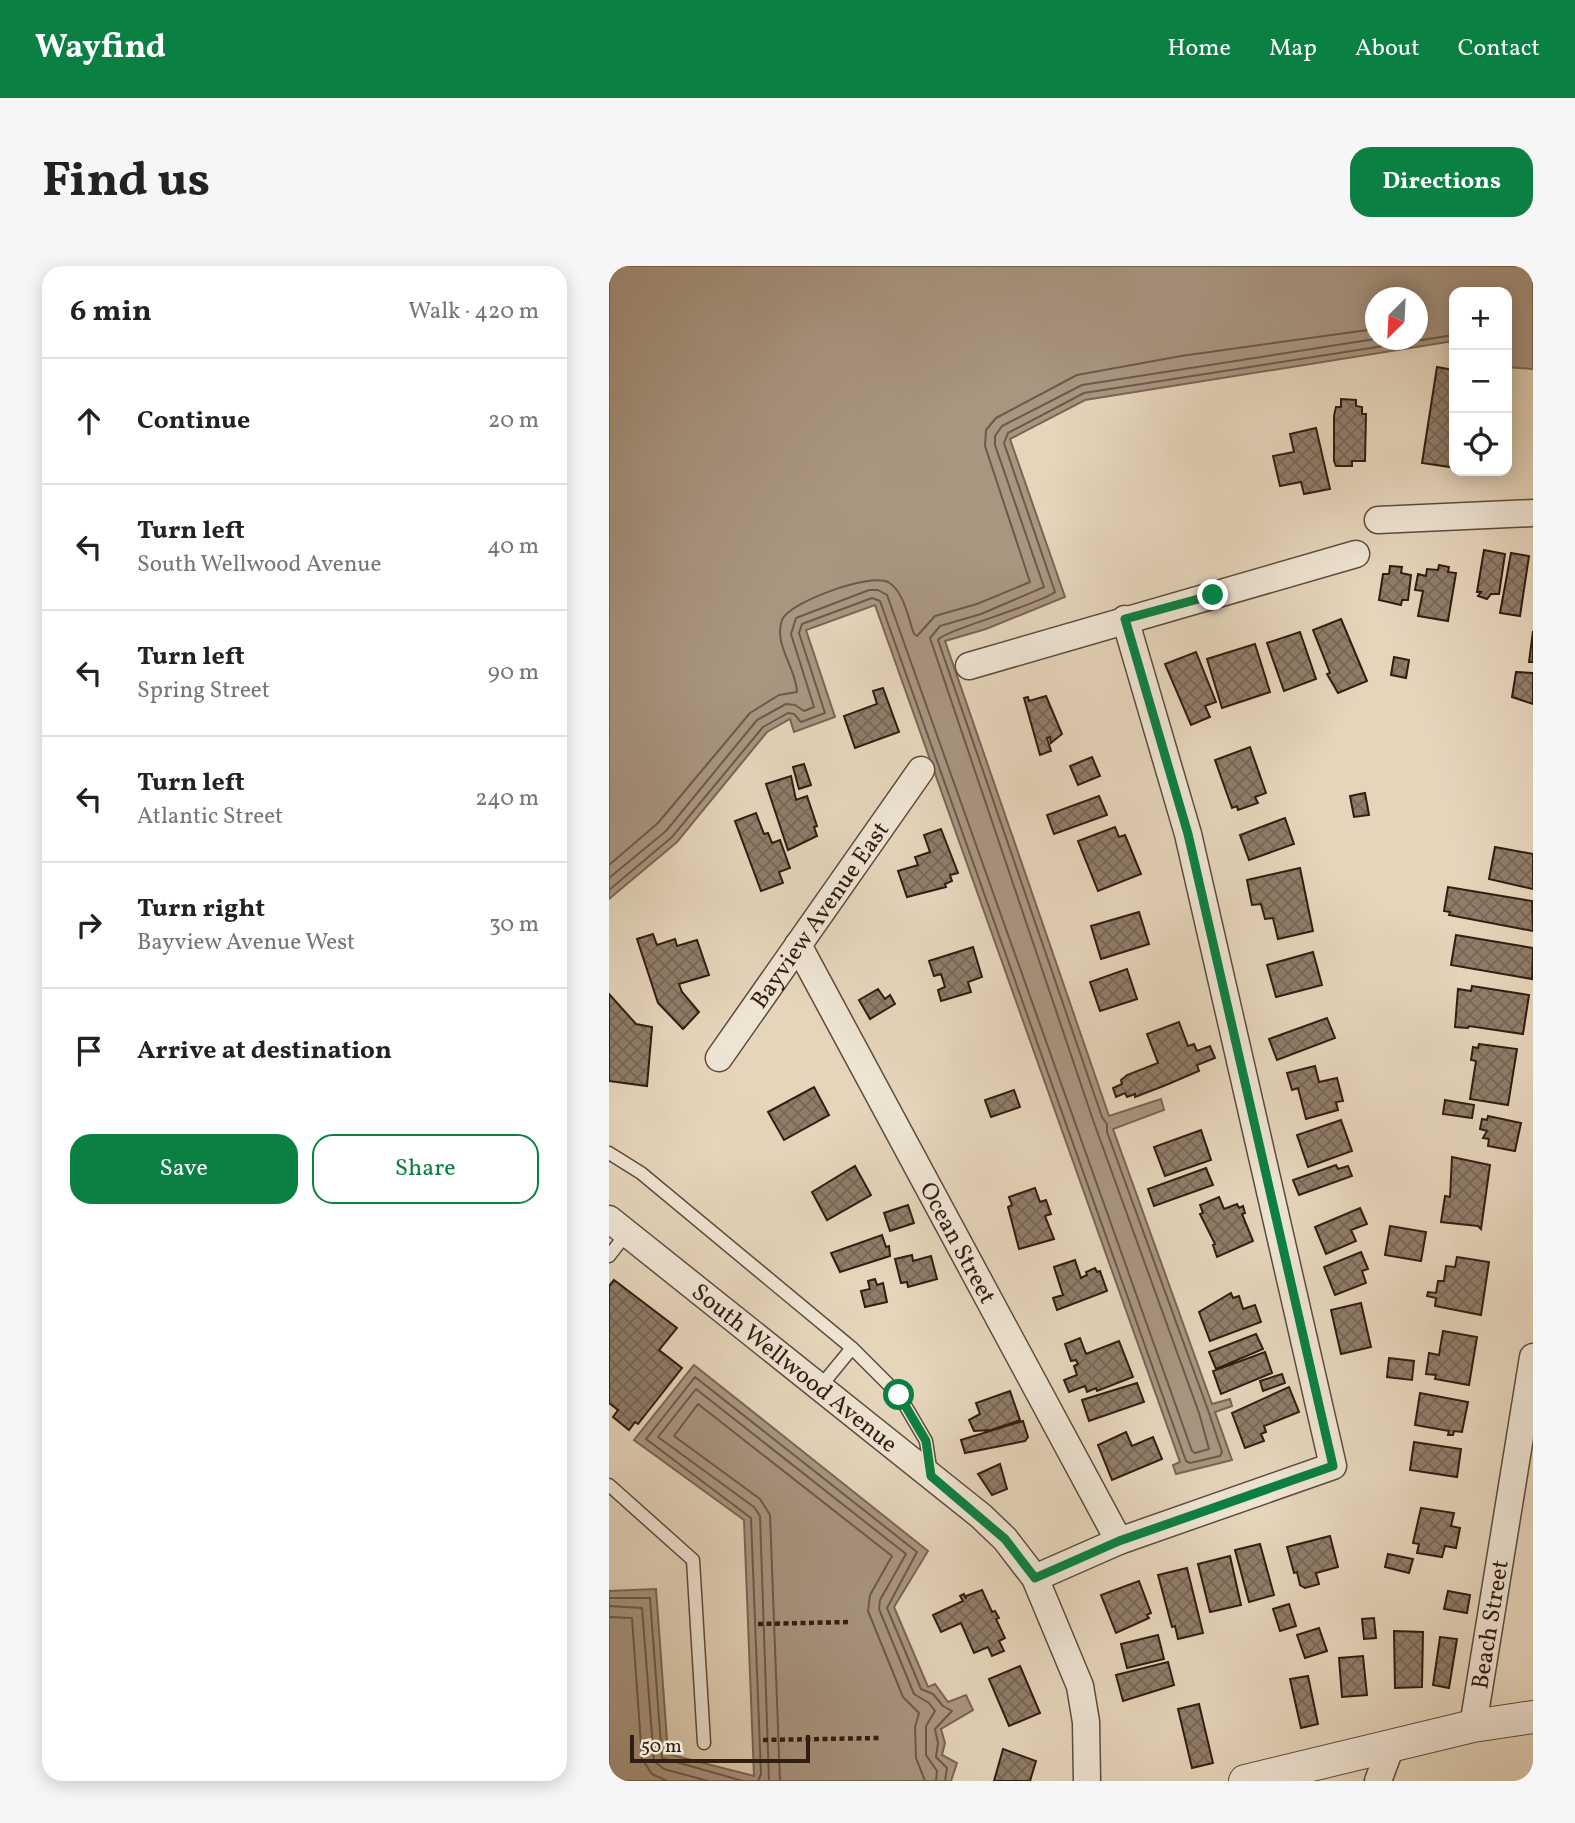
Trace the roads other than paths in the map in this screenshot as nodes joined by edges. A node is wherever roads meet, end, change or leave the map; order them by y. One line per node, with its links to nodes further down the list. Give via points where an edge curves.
1 (1533, 513): 2 (street)
2 (1378, 520)
3 (1356, 554): 4 (street)
4 (1125, 619): 5 (street); 17 (street, via 1188,834 1333,1466)
5 (969, 666)
6 (921, 770): 7 (street, Bayview Avenue East)
7 (798, 945): 8 (street, Bayview Avenue East); 17 (street, Ocean Street)
8 (719, 1058)
9 (609, 1153): 12 (lane, via 641,1173)
10 (618, 1226): 11 (lane); 14 (street, South Wellwood Avenue)
11 (609, 1256)
12 (852, 1348): 14 (lane); 15 (lane, via 899,1395 917,1423 930,1455)
13 (1533, 1357): 20 (street, Beach Street)
14 (820, 1387): 15 (street, South Wellwood Avenue)
15 (931, 1476): 18 (street, South Wellwood Avenue, via 1005,1539)
16 (609, 1485): 21 (lane, via 693,1560)
17 (1119, 1541): 18 (street)
18 (1035, 1578): 23 (street, South Wellwood Avenue, via 1080,1686)
19 (1533, 1717): 20 (street)
20 (1473, 1726): 22 (street)
21 (704, 1743)
22 (1390, 1749): 24 (street); 25 (street)
23 (1087, 1781)
24 (1245, 1781)
25 (1378, 1781)

